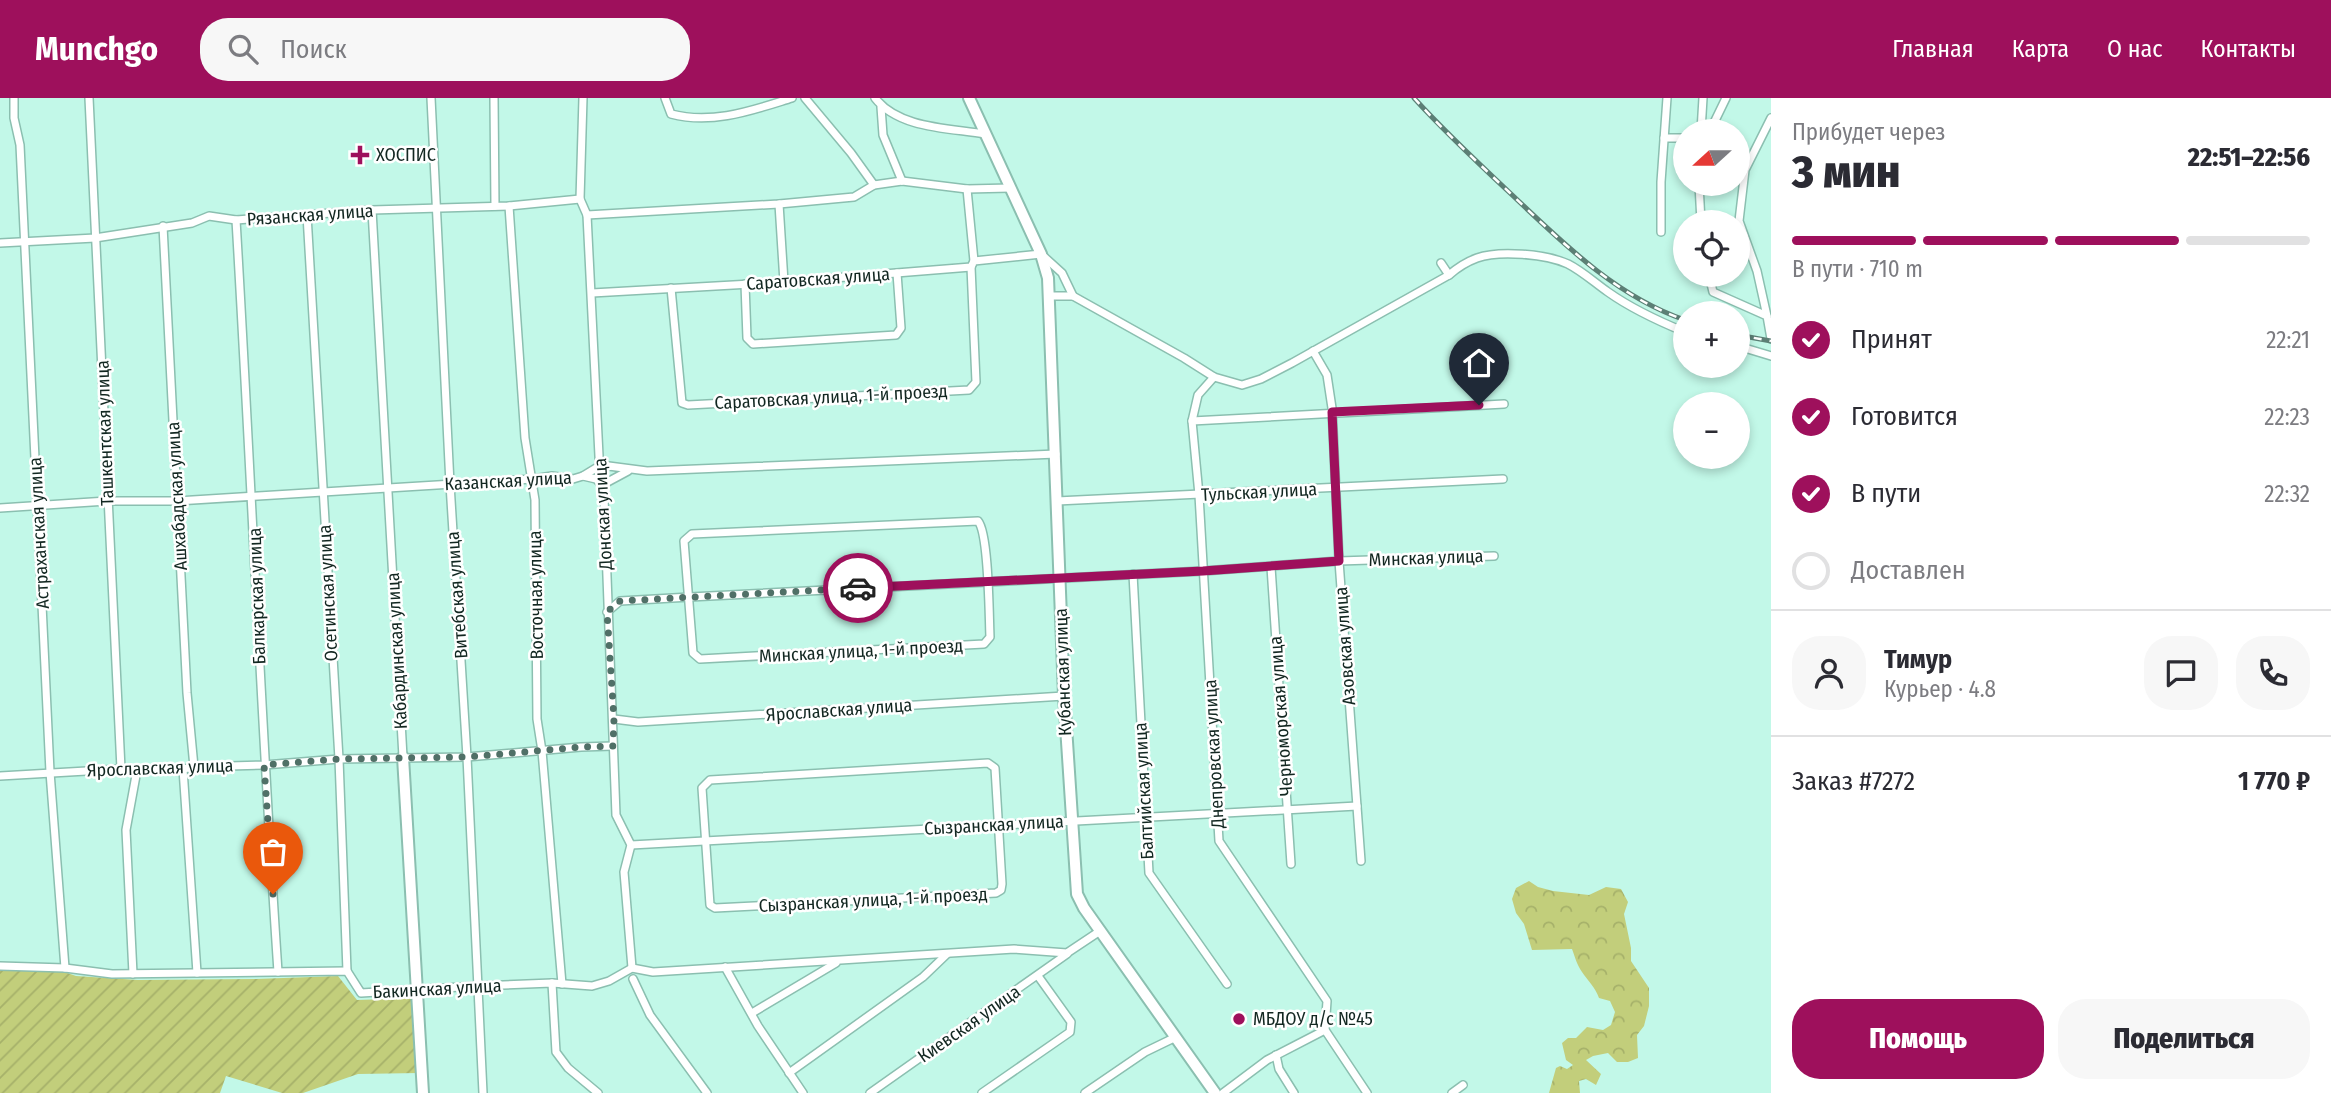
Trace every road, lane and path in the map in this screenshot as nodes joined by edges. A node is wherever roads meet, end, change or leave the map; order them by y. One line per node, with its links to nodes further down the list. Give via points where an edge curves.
1 (14, 98): 37 (street, Астраханская улица)
2 (89, 98): 36 (street, Ташкентская улица)
3 (431, 98): 29 (street, Витебская улица)
4 (494, 98): 27 (street)
5 (583, 98): 25 (street, Донская улица)
6 (665, 98): 7 (street, via 671,114 721,118)
7 (792, 98)
8 (805, 98): 22 (street)
9 (875, 98): 14 (street)
10 (969, 98): 18 (street, Кубанская улица)
11 (1667, 98): 19 (street)
12 (1703, 98): 16 (street)
13 (1726, 98): 17 (street)
14 (881, 107): 18 (street, via 935,127); 21 (street, via 883,135)
15 (1771, 118): 51 (street, via 1745,170 1739,221)
16 (1702, 119)
17 (1716, 119)
18 (985, 134): 23 (street, Кубанская улица)
19 (1664, 138): 20 (street); 35 (street)
20 (1673, 138)
21 (902, 181): 22 (street); 24 (street)
22 (874, 185): 26 (street, via 854,197)
23 (1010, 188): 24 (street); 39 (street, Кубанская улица)
24 (967, 189): 41 (street)
25 (580, 200): 28 (street, Рязанская улица); 32 (street, Донская улица)
26 (779, 204): 32 (street); 44 (street)
27 (495, 206): 28 (street, Рязанская улица); 29 (street, Рязанская улица)
28 (509, 206): 65 (street, Восточная улица, via 525,438)
29 (438, 207): 30 (street, Рязанская улица); 67 (street, Витебская улица)
30 (373, 209): 31 (street, Рязанская улица); 69 (street, Кабардинская улица)
31 (307, 215): 33 (street, Рязанская улица); 71 (street, Осетинская улица)
32 (587, 215): 48 (street, Донская улица)
33 (236, 220): 34 (street, Рязанская улица, via 209,216); 72 (street, Балкарская улица)
34 (163, 226): 36 (street, Рязанская улица); 75 (street, Ашхабадская улица)
35 (1661, 232)
36 (95, 238): 37 (street, Рязанская улица); 74 (street, Ташкентская улица)
37 (24, 242): 38 (street, Рязанская улица); 77 (street, Астраханская улица)
38 (0, 243)
39 (1041, 254): 41 (street, Саратовская улица); 49 (street, Кубанская улица); 50 (street, via 1062,273)
40 (1441, 263): 43 (street)
41 (973, 264): 42 (street, Саратовская улица); 47 (street, Саратовская улица, 1-й проезд, via 976,382 969,390 682,403)
42 (897, 273): 44 (street, Саратовская улица); 45 (street, via 901,328 896,335 753,344 747,338)
43 (1449, 275): 52 (street, via 1479,257 1548,257); 55 (street)
44 (784, 282): 45 (street, Саратовская улица)
45 (745, 284): 47 (street, Саратовская улица)
46 (1712, 287): 51 (street, via 1713,292)
47 (671, 288): 48 (street, Саратовская улица)
48 (592, 293): 62 (street, Донская улица)
49 (1050, 296): 50 (street); 61 (street, Кубанская улица)
50 (1073, 296): 57 (street)
51 (1767, 316): 53 (street)
52 (1673, 327)
53 (1771, 339)
54 (1750, 350): 56 (street)
55 (1313, 352): 57 (street, via 1242,385); 59 (street, Азовская улица, via 1327,375)
56 (1771, 356)
57 (1214, 377): 60 (street, Днепровская улица, via 1198,395)
58 (1504, 404): 59 (street)
59 (1332, 412): 60 (street); 70 (street, Азовская улица)
60 (1192, 421): 73 (street, Днепровская улица)
61 (1056, 454): 63 (street); 76 (street, Кубанская улица)
62 (601, 465): 63 (street); 64 (street, Казанская улица); 68 (street, Донская улица)
63 (628, 470): 68 (street)
64 (583, 476): 65 (street, Казанская улица); 68 (street)
65 (533, 479): 67 (street, Казанская улица); 91 (street, Восточная улица, via 537,719)
66 (1503, 479): 70 (street, Тульская улица)
67 (450, 484): 69 (street, Казанская улица); 93 (street, Витебская улица)
68 (602, 485): 87 (street, Донская улица)
69 (388, 488): 71 (street, Казанская улица); 92 (street, Кабардинская улица)
70 (1336, 488): 73 (street, Тульская улица); 80 (street, Азовская улица)
71 (322, 491): 72 (street, Казанская улица); 94 (street, Осетинская улица)
72 (253, 495): 75 (street, Казанская улица); 95 (street, Балкарская улица)
73 (1199, 495): 76 (street, Тульская улица); 82 (street, Днепровская улица)
74 (107, 501): 75 (street, Казанская улица); 77 (street, Казанская улица); 97 (street, Ташкентская улица)
75 (177, 501): 96 (street, Ашхабадская улица)
76 (1057, 501): 84 (street, Кубанская улица)
77 (37, 505): 78 (street, Казанская улица); 100 (street, Астраханская улица)
78 (0, 508)
79 (1494, 556): 80 (street, Минская улица)
80 (1339, 561): 81 (street, Минская улица); 102 (street, Азовская улица)
81 (1271, 567): 82 (street, Минская улица); 103 (street, Черноморская улица)
82 (1203, 571): 83 (street, Минская улица); 104 (street, Днепровская улица)
83 (1133, 574): 84 (street, Минская улица); 105 (street, Балтийская улица)
84 (1060, 578): 85 (street, Минская улица); 88 (street, Кубанская улица)
85 (987, 581): 86 (street, Минская улица); 86 (street, Минская улица, 1-й проезд, via 983,528 978,521 692,534 684,541); 86 (street, Минская улица, 1-й проезд, via 990,637 984,645 700,659 693,653)
86 (690, 597): 87 (street, Минская улица, via 620,601)
87 (607, 612): 89 (street, Донская улица)
88 (1064, 696): 89 (street, Ярославская улица, via 638,722); 106 (street, Кубанская улица)
89 (614, 719): 90 (street, Донская улица)
90 (613, 746): 91 (street, Ярославская улица); 109 (street, Донская улица, via 616,815)
91 (542, 751): 93 (street, Ярославская улица); 129 (street, Восточная улица)
92 (403, 757): 93 (street, Ярославская улица); 94 (street, Ярославская улица); 132 (street, Кабардинская улица)
93 (467, 757): 131 (street, Витебская улица)
94 (339, 759): 95 (street, Ярославская улица); 120 (street, Осетинская улица)
95 (264, 765): 96 (street, Ярославская улица); 121 (street, Балкарская улица)
96 (194, 767): 98 (street, Ярославская улица)
97 (121, 769): 99 (street, Ярославская улица); 100 (street, Ярославская улица)
98 (183, 769): 99 (street, Ярославская улица); 123 (street)
99 (137, 770): 125 (street, via 126,830)
100 (50, 772): 101 (street, Ярославская улица); 118 (street, Астраханская улица)
101 (0, 776)
102 (1357, 806): 103 (street, Сызранская улица); 110 (street, Азовская улица)
103 (1287, 811): 104 (street, Сызранская улица); 111 (street, Черноморская улица)
104 (1216, 813): 105 (street, Сызранская улица); 134 (street, Днепровская улица, via 1219,841 1326,1001)
105 (1145, 817): 106 (street, Сызранская улица); 130 (street, Балтийская улица, via 1149,873)
106 (1071, 820): 107 (street, Сызранская улица); 112 (street, Кубанская улица, via 1077,894)
107 (998, 824): 108 (street, Сызранская улица); 108 (street, Сызранская улица, 1-й проезд, via 995,768 988,762 710,780 702,788); 108 (street, Сызранская улица, 1-й проезд, via 1002,884 996,893 715,908 708,900)
108 (704, 841): 109 (street, Сызранская улица)
109 (631, 845): 119 (street, via 624,872)
110 (1361, 860)
111 (1290, 864)
112 (1100, 930): 114 (street); 135 (street, Кубанская улица)
113 (947, 953): 114 (street, via 1014,949); 115 (street); 137 (street, via 923,977)
114 (1068, 953): 126 (street, Киевская улица)
115 (840, 961): 117 (street); 133 (street)
116 (0, 966): 118 (street)
117 (725, 967): 122 (street); 133 (street)
118 (65, 968): 125 (street)
119 (632, 968): 122 (street); 124 (street, Бакинская улица)
120 (347, 971): 121 (street); 132 (street, Бакинская улица, via 361,993)
121 (278, 972): 123 (street)
122 (653, 972): 127 (street)
123 (197, 973): 125 (street)
124 (624, 973): 127 (street); 129 (street, Бакинская улица, via 592,986)
125 (133, 974)
126 (1038, 975): 144 (street, Киевская улица); 145 (street, via 1071,1022 1070,1032)
127 (632, 979): 142 (street, via 650,1015)
128 (552, 983): 129 (street, Бакинская улица); 131 (street, Бакинская улица); 141 (street, via 556,1052)
129 (562, 984)
130 (1227, 984)
131 (477, 986): 132 (street, Бакинская улица); 140 (street, Витебская улица)
132 (416, 989): 139 (street, Кабардинская улица)
133 (752, 1013): 137 (street)
134 (1325, 1030): 136 (street); 150 (street, Днепровская улица)
135 (1176, 1037): 146 (street, via 1144,1052); 147 (street, Кубанская улица)
136 (1276, 1055): 148 (street); 149 (street)
137 (789, 1073): 143 (street)
138 (1463, 1085): 151 (street)
139 (423, 1093)
140 (483, 1093)
141 (598, 1093)
142 (706, 1093)
143 (803, 1093)
144 (870, 1093)
145 (982, 1093)
146 (1086, 1093)
147 (1215, 1093)
148 (1223, 1093)
149 (1294, 1093)
150 (1367, 1093)
151 (1452, 1093)

